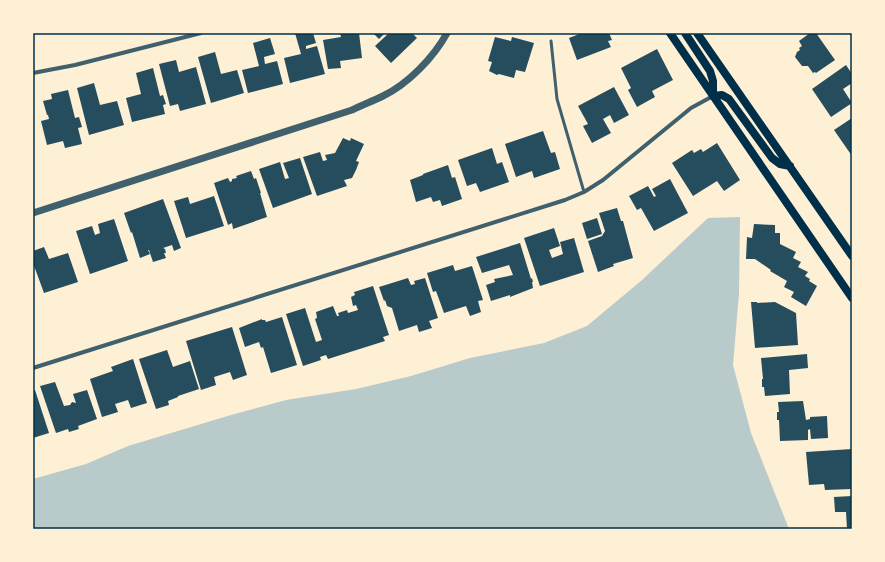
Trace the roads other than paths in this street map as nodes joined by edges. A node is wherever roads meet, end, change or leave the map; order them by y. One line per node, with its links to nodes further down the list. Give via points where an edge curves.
1 (201, 33): 7 (street)
2 (446, 33): 11 (street, via 441,45 416,74 384,96 352,110)
3 (670, 33): 8 (main road)
4 (685, 33): 8 (main road, via 710,71)
5 (697, 33): 9 (main road)
6 (551, 40): 10 (lane, via 557,99)
7 (33, 73)
8 (713, 96): 9 (main road, via 722,95 729,99 772,158 780,164); 10 (street, via 691,108 603,180); 13 (main road)
9 (790, 166): 12 (main road)
10 (584, 192): 14 (street)
11 (33, 213)
12 (852, 256)
13 (852, 298)
14 (33, 368)

